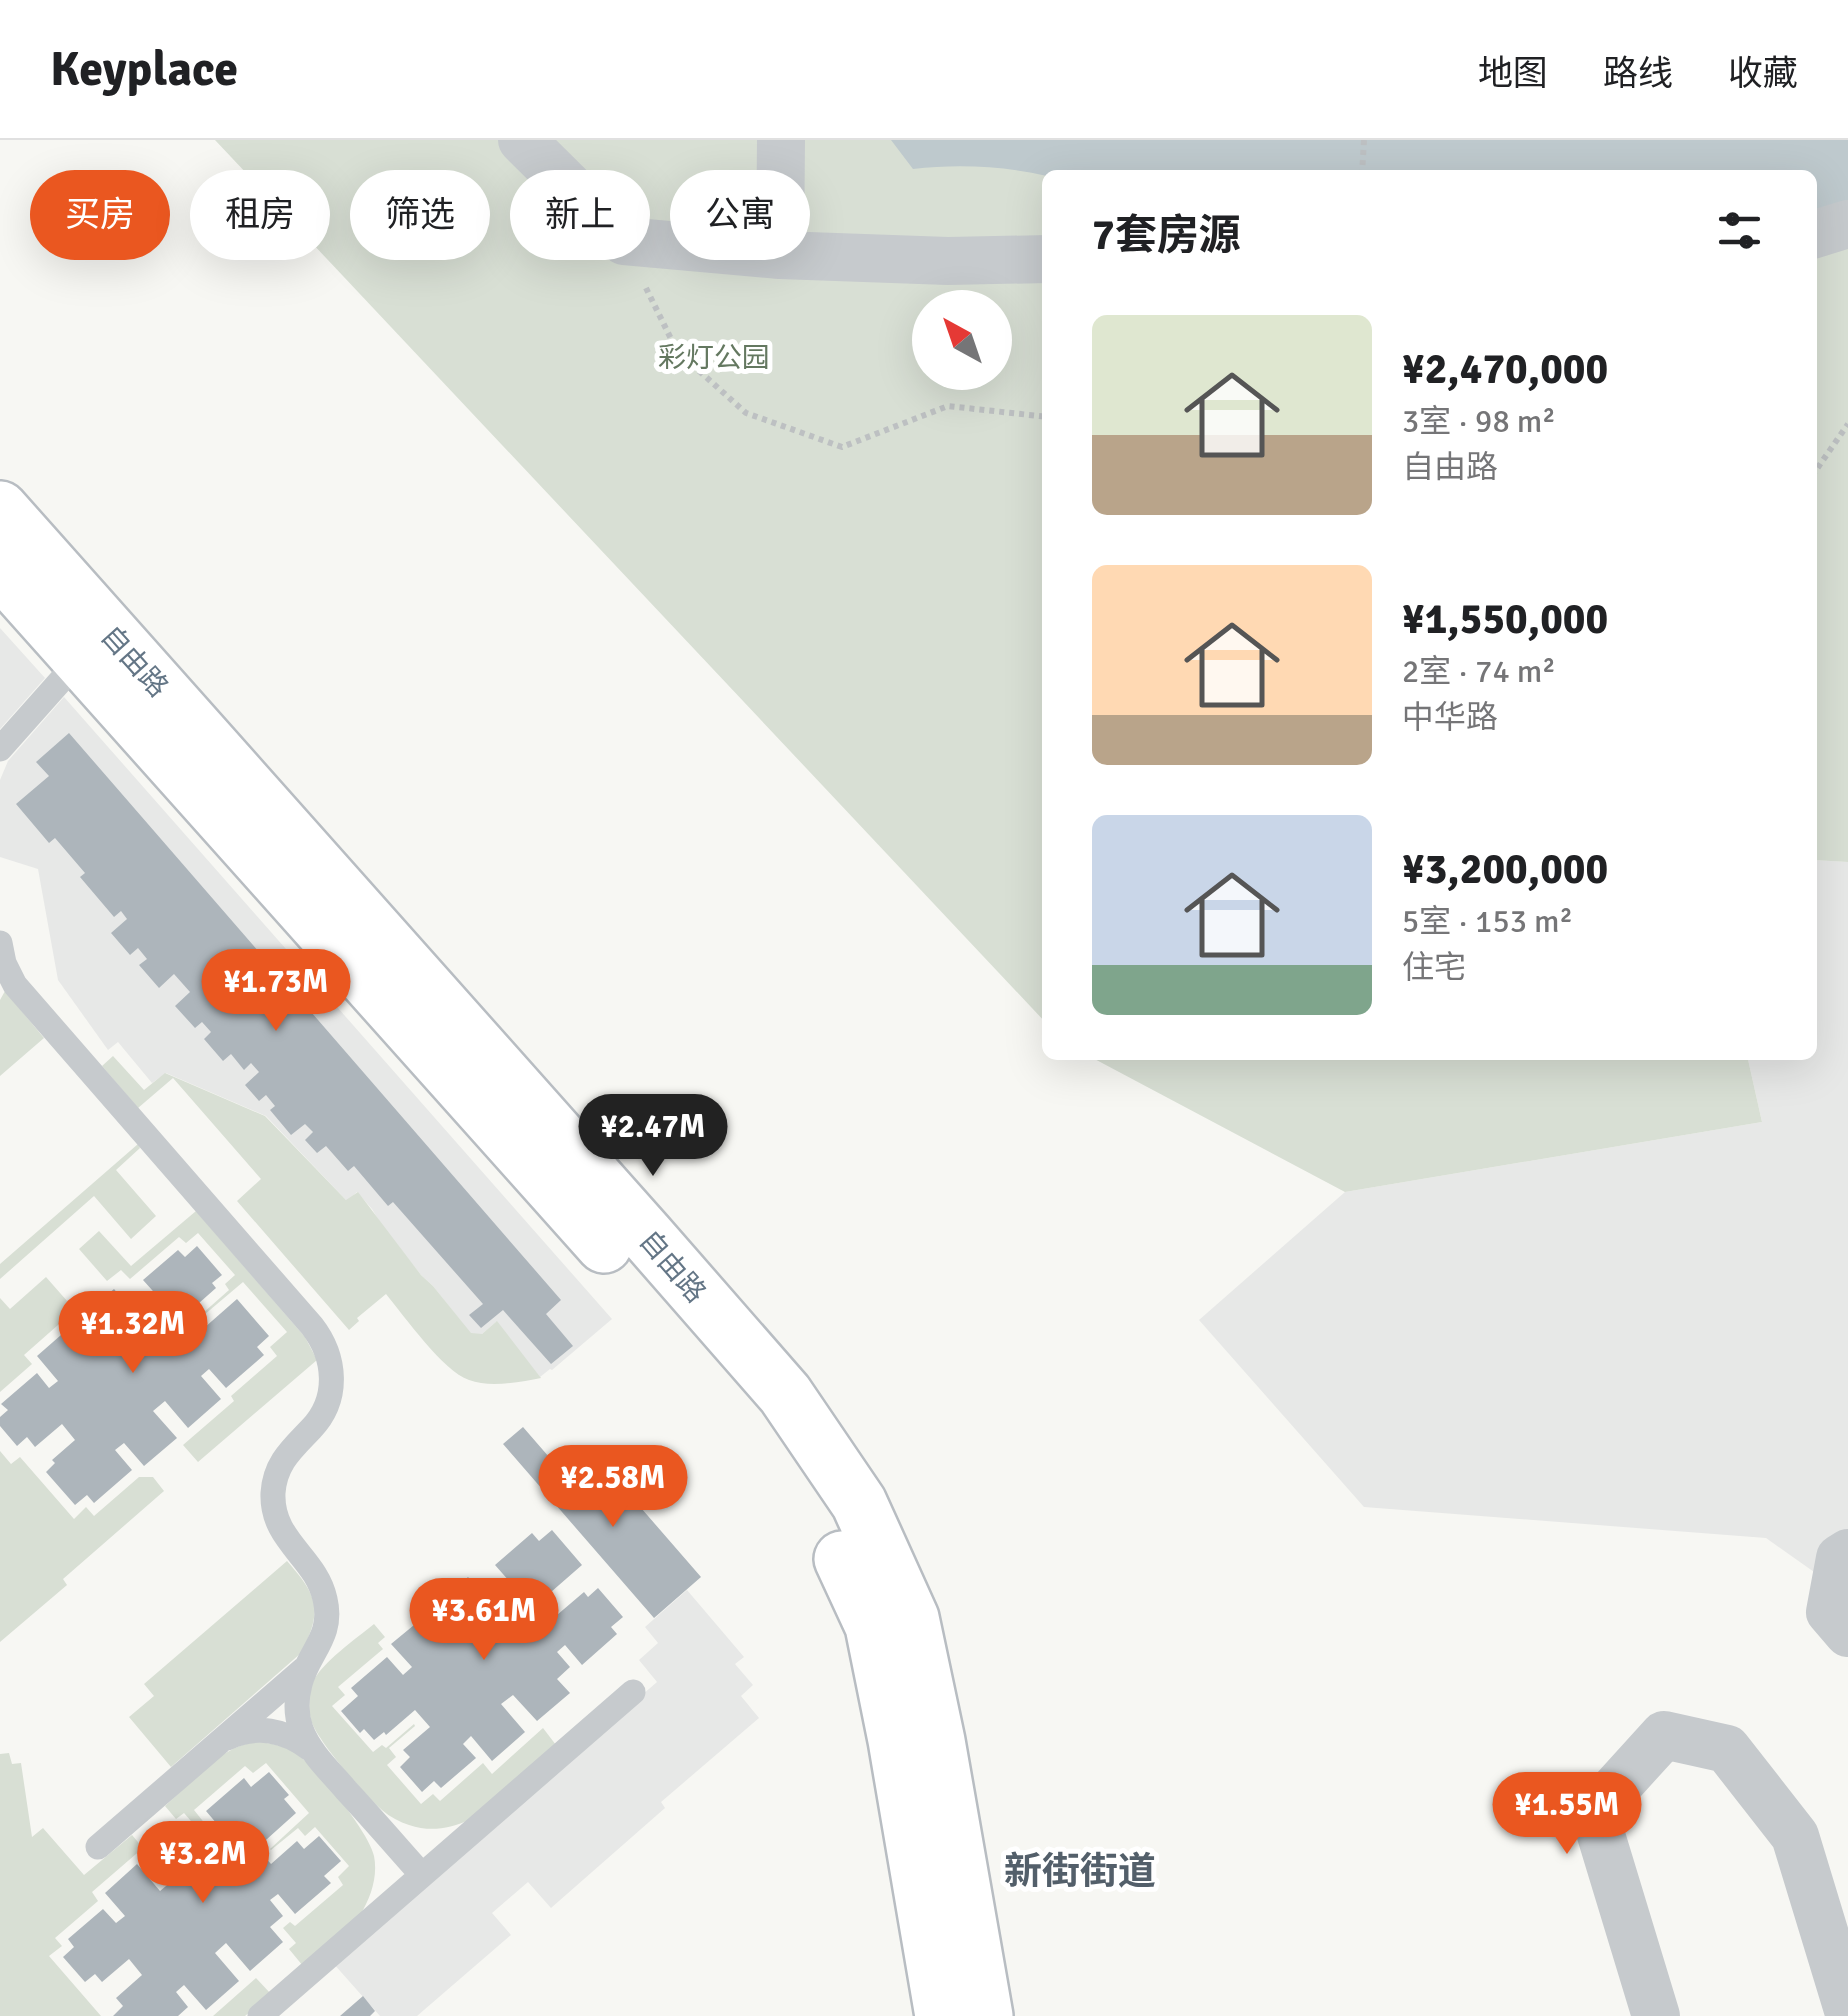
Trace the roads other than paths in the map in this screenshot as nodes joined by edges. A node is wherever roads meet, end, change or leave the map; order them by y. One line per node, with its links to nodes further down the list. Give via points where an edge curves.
1 (522, 140): 6 (street, via 624,241)
2 (781, 140): 3 (street)
3 (781, 170)
4 (1848, 224): 5 (street)
5 (1817, 233)
6 (670, 245)
7 (810, 256): 8 (street)
8 (1042, 260)
9 (0, 509): 25 (main road, 自由路, via 785,1394 859,1503 911,1618)
10 (0, 569): 11 (main road, 自由路)
11 (80, 658): 12 (lane); 24 (main road, 自由路, via 754,1414 826,1522 873,1626)
12 (0, 750)
13 (0, 943): 16 (lane, via 15,985 324,1345 332,1369 330,1396 320,1418 288,1451 274,1489 281,1530 325,1597 324,1634)
14 (1848, 1553): 15 (street, via 1840,1558 1830,1612)
15 (1848, 1633)
16 (308, 1666): 18 (lane); 19 (lane, via 297,1712)
17 (633, 1692): 21 (lane)
18 (218, 1743): 19 (lane, via 264,1730 293,1737); 20 (lane)
19 (314, 1752): 21 (lane)
20 (98, 1847)
21 (422, 1875): 23 (lane)
22 (1848, 2010): 26 (street, via 1795,1836 1728,1749 1664,1735 1594,1812)
23 (260, 2016)
24 (943, 2016)
25 (985, 2016)
26 (1656, 2016)

